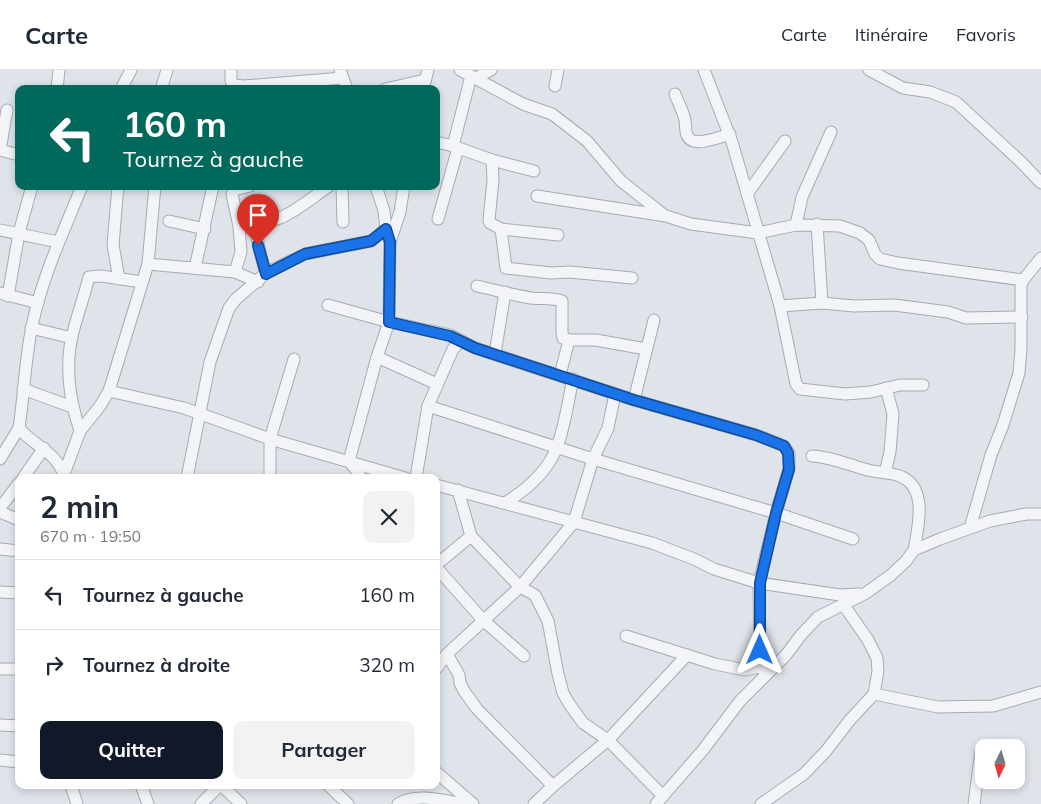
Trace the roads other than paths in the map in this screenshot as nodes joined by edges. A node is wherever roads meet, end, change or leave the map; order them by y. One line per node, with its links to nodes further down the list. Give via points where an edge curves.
1 (59, 70): 13 (street)
2 (130, 70): 14 (street)
3 (167, 70): 15 (street)
4 (231, 70): 16 (street)
5 (460, 70): 10 (street)
6 (491, 70): 10 (street)
7 (558, 70): 19 (street)
8 (704, 70): 23 (street)
9 (869, 70): 31 (street, via 903,88 930,92 956,102)
10 (474, 77): 26 (street); 44 (street, via 523,104 552,114 586,141 622,181)
11 (343, 79): 17 (street)
12 (425, 79): 18 (street)
13 (57, 85)
14 (123, 85)
15 (162, 85)
16 (234, 85)
17 (277, 85)
18 (401, 85)
19 (554, 86)
20 (675, 94): 23 (street, via 690,140 716,139)
21 (7, 110): 27 (street)
22 (831, 132): 49 (street, via 802,197)
23 (730, 134): 42 (street)
24 (785, 141): 42 (street)
25 (440, 143): 26 (street)
26 (455, 147): 29 (street); 45 (street)
27 (0, 150): 28 (street)
28 (15, 154)
29 (492, 160): 30 (street); 52 (street, via 489,220)
30 (534, 172)
31 (1041, 183)
32 (31, 190): 54 (street)
33 (80, 190): 57 (street)
34 (118, 190): 65 (street, via 113,245)
35 (155, 190): 60 (street)
36 (212, 190): 50 (street)
37 (234, 190): 62 (street, via 241,252)
38 (323, 190): 63 (street, via 282,217 260,227 258,245)
39 (342, 190): 47 (street)
40 (377, 190): 51 (street)
41 (403, 190): 58 (street)
42 (747, 194): 55 (street)
43 (537, 196): 44 (street)
44 (666, 216): 55 (street, via 691,224)
45 (438, 219)
46 (169, 221): 50 (street)
47 (343, 222)
48 (817, 224): 49 (street); 66 (street, via 840,226 860,233 880,259 898,264); 71 (street)
49 (796, 225): 55 (street)
50 (205, 229): 61 (street)
51 (386, 229): 58 (street); 63 (street, via 371,241 305,254)
52 (501, 229): 56 (street); 64 (street, via 506,268)
53 (0, 230): 54 (street)
54 (19, 233): 57 (street); 70 (street)
55 (758, 233): 74 (street)
56 (558, 235)
57 (58, 242): 72 (street)
58 (390, 242): 77 (street)
59 (1041, 258): 66 (street)
60 (148, 264): 61 (street); 67 (street)
61 (195, 268): 62 (street)
62 (235, 272): 63 (street)
63 (262, 278): 97 (street, via 229,308 210,362)
64 (632, 278)
65 (119, 279): 67 (street); 79 (street, via 89,277)
66 (1023, 280): 75 (street)
67 (142, 282): 92 (street)
68 (477, 286): 69 (street)
69 (505, 292): 80 (street, via 562,301 562,332); 83 (street)
70 (4, 294): 72 (street)
71 (822, 302): 74 (street); 75 (street, via 854,306 894,305 948,312 966,318)
72 (38, 303): 78 (street)
73 (328, 305): 77 (street)
74 (780, 306): 90 (street, via 796,384 800,389 845,394)
75 (1022, 317): 126 (street, via 1018,373)
76 (654, 320): 82 (street)
77 (389, 322): 81 (street, via 438,332); 84 (street)
78 (31, 328): 79 (street); 91 (street)
79 (72, 338): 96 (street, via 69,371)
80 (568, 340): 82 (street, via 596,340); 86 (street)
81 (460, 341): 83 (street); 88 (street)
82 (646, 349): 94 (street)
83 (495, 354): 86 (street)
84 (377, 357): 88 (street); 106 (street)
85 (294, 359): 100 (street)
86 (560, 375): 87 (street)
87 (573, 379): 93 (street); 102 (street)
88 (437, 384): 95 (street)
89 (923, 385): 90 (street)
90 (886, 388): 107 (street, via 893,414)
91 (23, 389): 96 (street); 98 (street)
92 (109, 391): 97 (street); 99 (street)
93 (615, 394): 94 (street); 105 (street, via 608,428)
94 (634, 400): 122 (street, via 784,446 789,469)
95 (428, 406): 102 (street); 115 (street)
96 (72, 407): 99 (street)
97 (199, 414): 100 (street); 111 (street)
98 (19, 428): 101 (street); 104 (street)
99 (80, 431): 110 (street)
100 (270, 439): 106 (street); 112 (street)
101 (44, 448): 108 (street); 109 (street)
102 (557, 448): 105 (street); 119 (street, via 543,471)
103 (812, 456): 107 (street, via 824,456)
104 (0, 459)
105 (593, 460): 122 (street); 125 (street)
106 (349, 461): 113 (street); 114 (street)
107 (885, 473): 131 (street, via 901,476 916,490 919,516)
108 (26, 474)
109 (64, 474)
110 (66, 474)
111 (188, 474)
112 (270, 474)
113 (359, 474)
114 (392, 474)
115 (417, 474)
116 (440, 486): 118 (street)
117 (15, 488): 120 (street)
118 (458, 490): 119 (street); 127 (street)
119 (505, 503): 125 (street)
120 (0, 508)
121 (0, 512): 124 (street)
122 (776, 513): 128 (street); 134 (street)
123 (1041, 514): 126 (street, via 990,521)
124 (15, 518)
125 (574, 522): 134 (street, via 652,543 714,569); 135 (street)
126 (970, 528): 131 (street)
127 (472, 536): 132 (street); 135 (street)
128 (853, 539)
129 (0, 548): 130 (street)
130 (15, 550)
131 (914, 550): 138 (street, via 891,575)
132 (440, 563)
133 (440, 571): 140 (street)
134 (760, 583): 138 (street, via 840,595); 148 (street)
135 (520, 587): 140 (street); 153 (street, via 535,595 548,621 558,674 570,705 583,723)
136 (0, 592): 137 (street)
137 (15, 593)
138 (866, 593): 139 (street)
139 (843, 604): 148 (street, via 818,617 786,655); 150 (street, via 877,658 878,679)
140 (483, 620): 142 (street); 144 (street)
141 (626, 636): 143 (street)
142 (447, 654): 145 (street); 157 (street, via 464,691 477,709)
143 (687, 655): 148 (street, via 745,670); 153 (street)
144 (524, 656)
145 (440, 664)
146 (0, 669): 147 (street)
147 (15, 669)
148 (763, 670): 164 (street, via 703,750)
149 (1041, 692): 150 (street, via 993,706 938,706)
150 (874, 694): 174 (street, via 804,774)
151 (0, 726): 152 (street)
152 (15, 726)
153 (608, 740): 157 (street); 164 (street)
154 (0, 760): 155 (street)
155 (15, 762)
156 (440, 775): 172 (street)
157 (553, 786): 173 (street)
158 (72, 789): 165 (street)
159 (142, 789): 166 (street)
160 (216, 789): 167 (street)
161 (224, 789): 168 (street)
162 (332, 789): 169 (street)
163 (976, 789): 175 (street)
164 (660, 800)
165 (78, 804)
166 (148, 804)
167 (201, 804)
168 (241, 804)
169 (348, 804)
170 (398, 804): 171 (street, via 407,799 424,798)
171 (465, 804)
172 (473, 804)
173 (534, 804)
174 (761, 804)
175 (974, 804)

